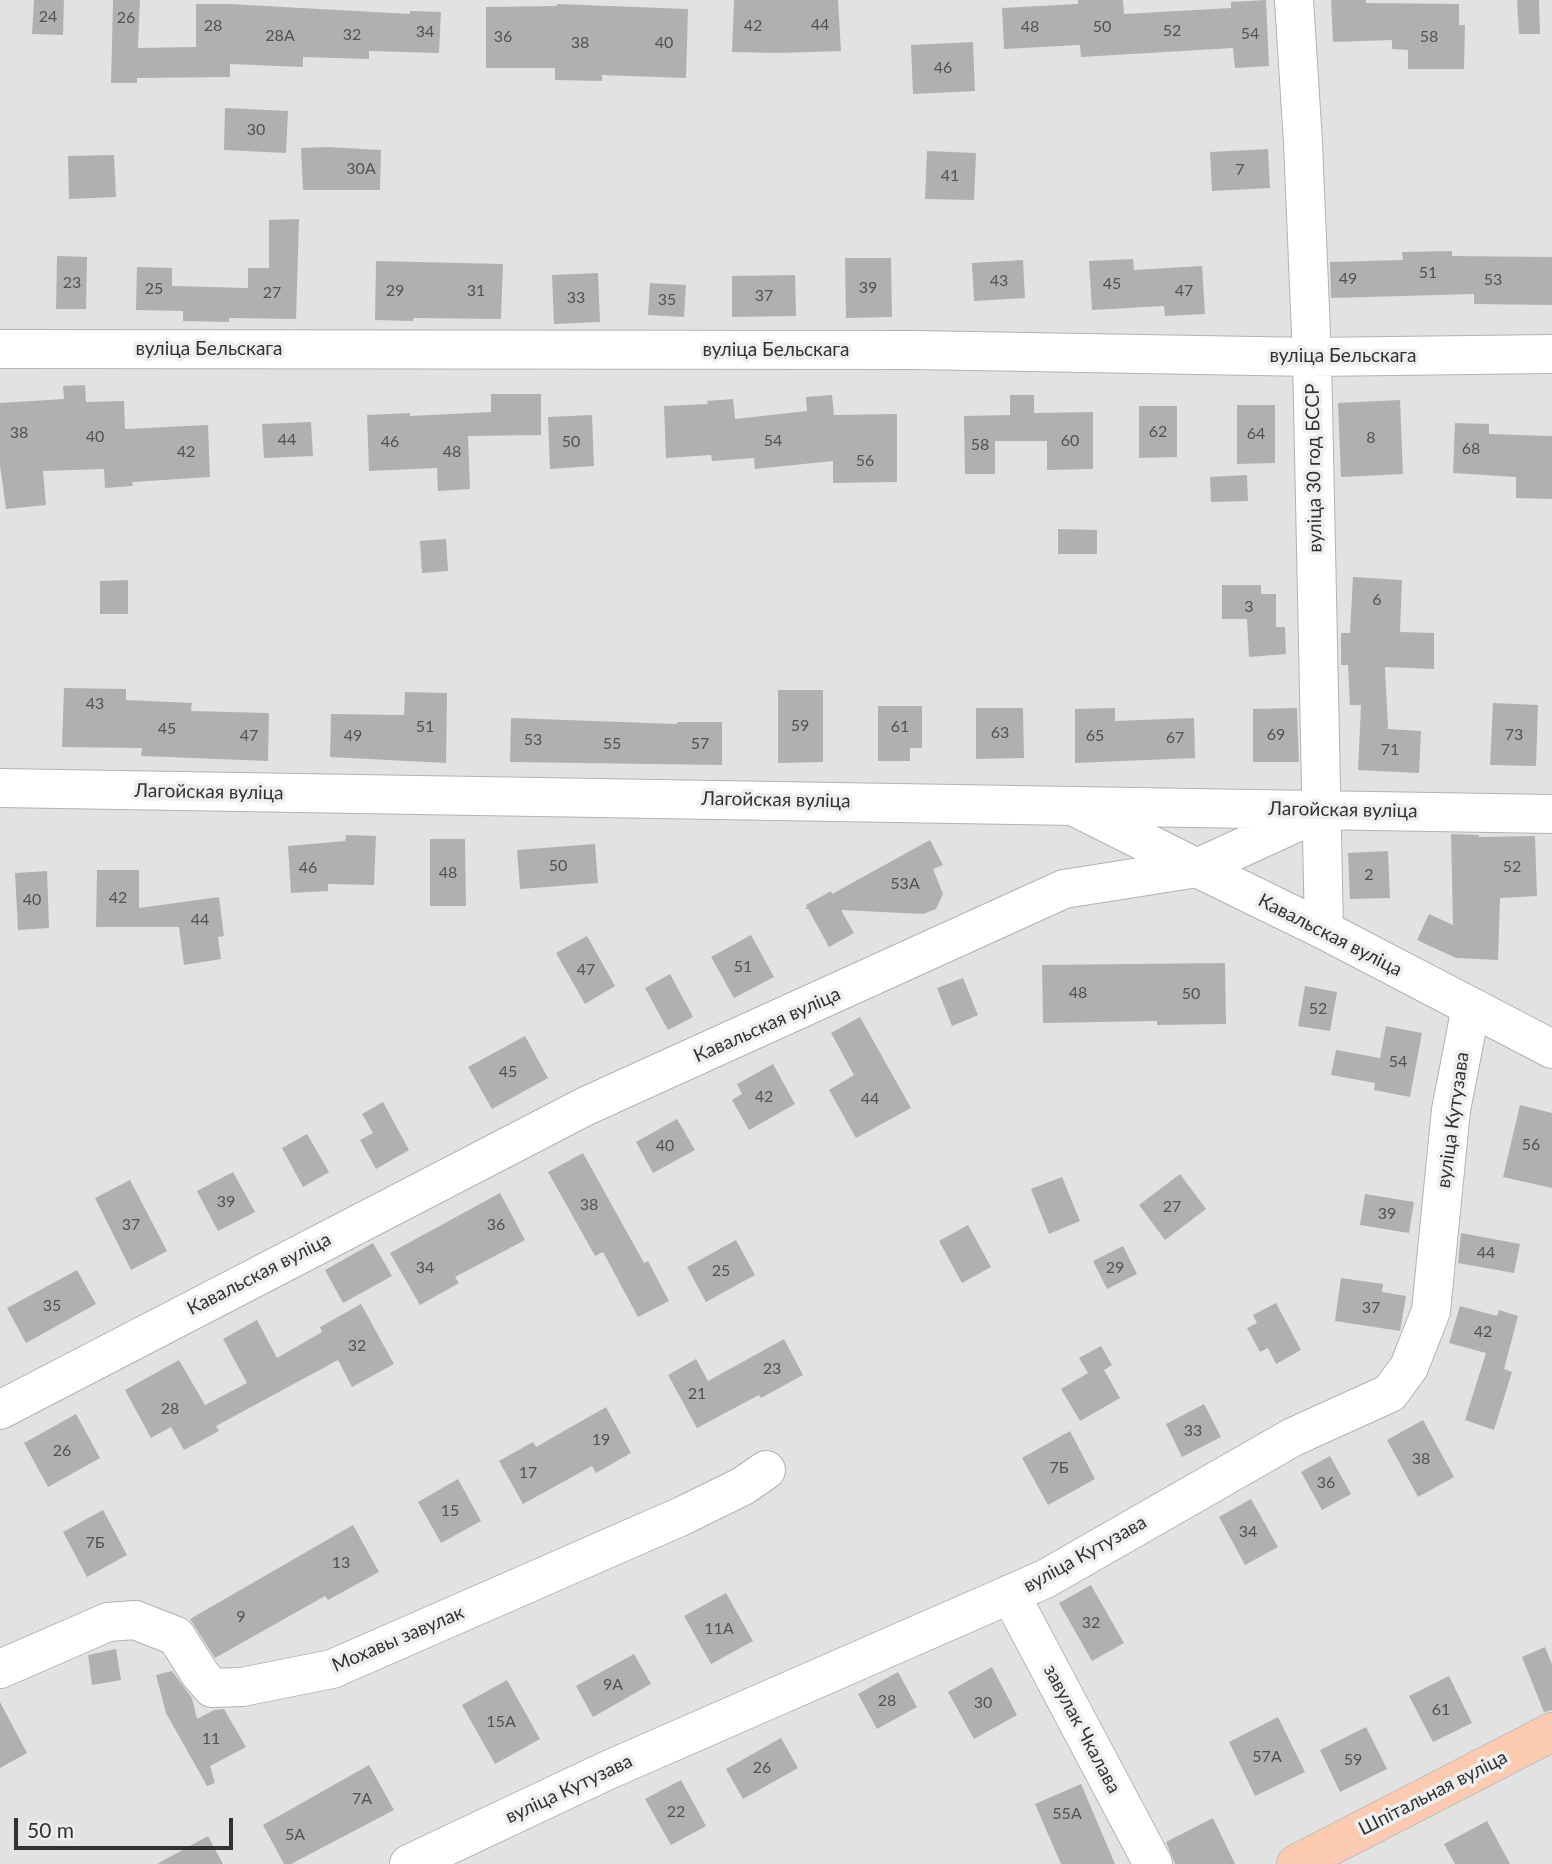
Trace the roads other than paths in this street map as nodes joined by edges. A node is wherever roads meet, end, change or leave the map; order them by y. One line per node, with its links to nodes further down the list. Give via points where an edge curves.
1 (1294, 0): 4 (street, вуліца 30 год БССР)
2 (0, 349): 4 (street, вуліца Бельскага, via 914,350)
3 (1552, 354): 4 (street, вуліца Бельскага)
4 (1312, 357): 7 (street, вуліца 30 год БССР)
5 (0, 788): 6 (street, Лагойская вуліца)
6 (1070, 804): 7 (street, Лагойская вуліца); 9 (street)
7 (1323, 810): 8 (street, Лагойская вуліца); 9 (street); 10 (street, вуліца 30 год БССР)
8 (1552, 814)
9 (1197, 868): 10 (street, Кавальская вуліца); 13 (street, Кавальская вуліца, via 1064,889 586,1106)
10 (1324, 930): 11 (street, Кавальская вуліца)
11 (1471, 1007): 12 (street, Кавальская вуліца); 15 (street, вуліца Кутузава, via 1451,1110 1431,1311 1409,1367 1390,1392 1293,1437 1045,1579)
12 (1552, 1049)
13 (0, 1410)
14 (765, 1471): 16 (street, Мохавы завулак, via 682,1516 332,1669 242,1687 212,1688 176,1636 135,1620 108,1622)
15 (1010, 1594): 19 (street, вуліца Кутузава, via 606,1770); 20 (street, завулак Чкалава)
16 (0, 1669)
17 (1552, 1732): 18 (main road, Шпітальная вуліца)
18 (1312, 1861)
19 (409, 1864)
20 (1153, 1864)

